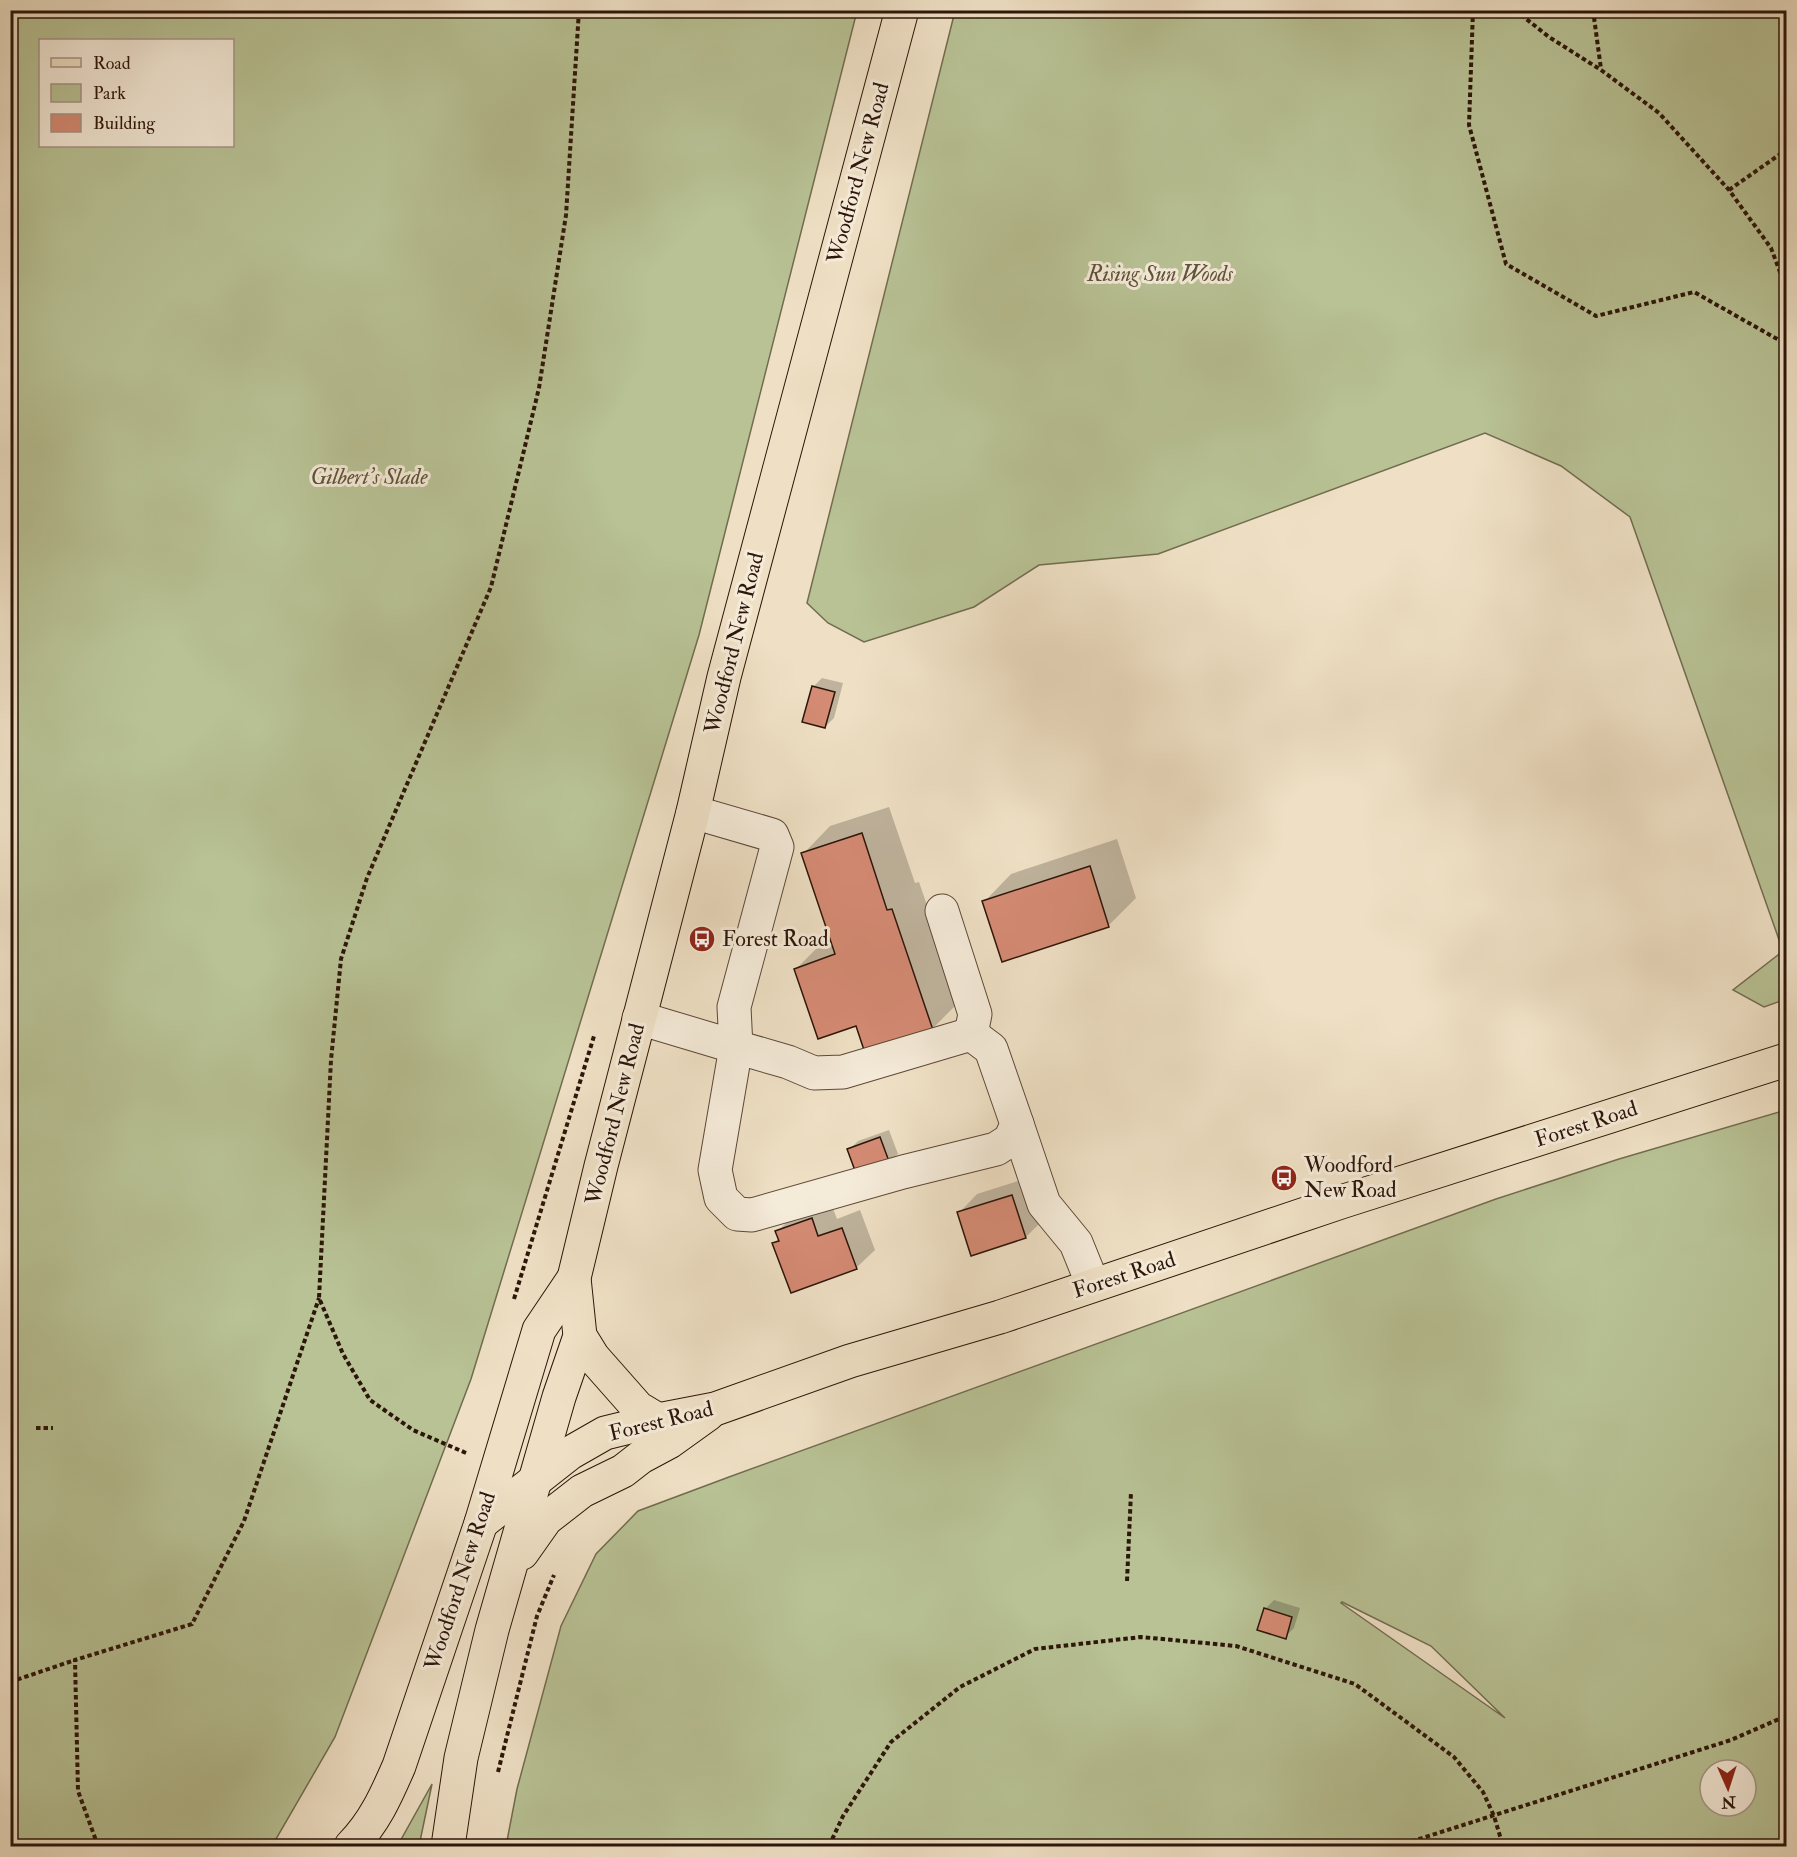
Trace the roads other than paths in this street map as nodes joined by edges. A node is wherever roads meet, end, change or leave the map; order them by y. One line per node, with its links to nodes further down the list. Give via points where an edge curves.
1 (902, 10): 2 (main road, Woodford New Road, via 727,666)
2 (693, 812): 4 (main road, Woodford New Road); 6 (lane, via 772,835 777,847 734,1007)
3 (942, 911): 5 (lane, via 975,1014)
4 (639, 1018): 6 (lane); 9 (main road, Woodford New Road)
5 (971, 1034): 6 (lane, via 843,1072 814,1073); 8 (lane, via 991,1049)
6 (736, 1047): 8 (lane, via 715,1170 721,1198 736,1214 752,1215 996,1149 1010,1140)
7 (1786, 1060): 10 (main road, Forest Road)
8 (1017, 1124): 10 (lane, via 1044,1204 1076,1243)
9 (574, 1278): 11 (main road, Woodford New Road); 15 (main road, Woodford New Road, via 539,1330)
10 (1093, 1285): 12 (main road, Forest Road, via 850,1361)
11 (580, 1336): 13 (main road, via 632,1402); 14 (main road, Woodford New Road)
12 (715, 1409): 13 (main road, Forest Road); 16 (main road, via 623,1472 582,1491 546,1519)
13 (658, 1419): 14 (main road, Forest Road, via 605,1433)
14 (535, 1480): 15 (main road, Forest Road); 16 (main road, Woodford New Road)
15 (481, 1523): 17 (main road, Woodford New Road, via 399,1766 384,1801)
16 (507, 1573): 18 (main road, Woodford New Road, via 461,1758)
17 (351, 1846)
18 (448, 1846)

